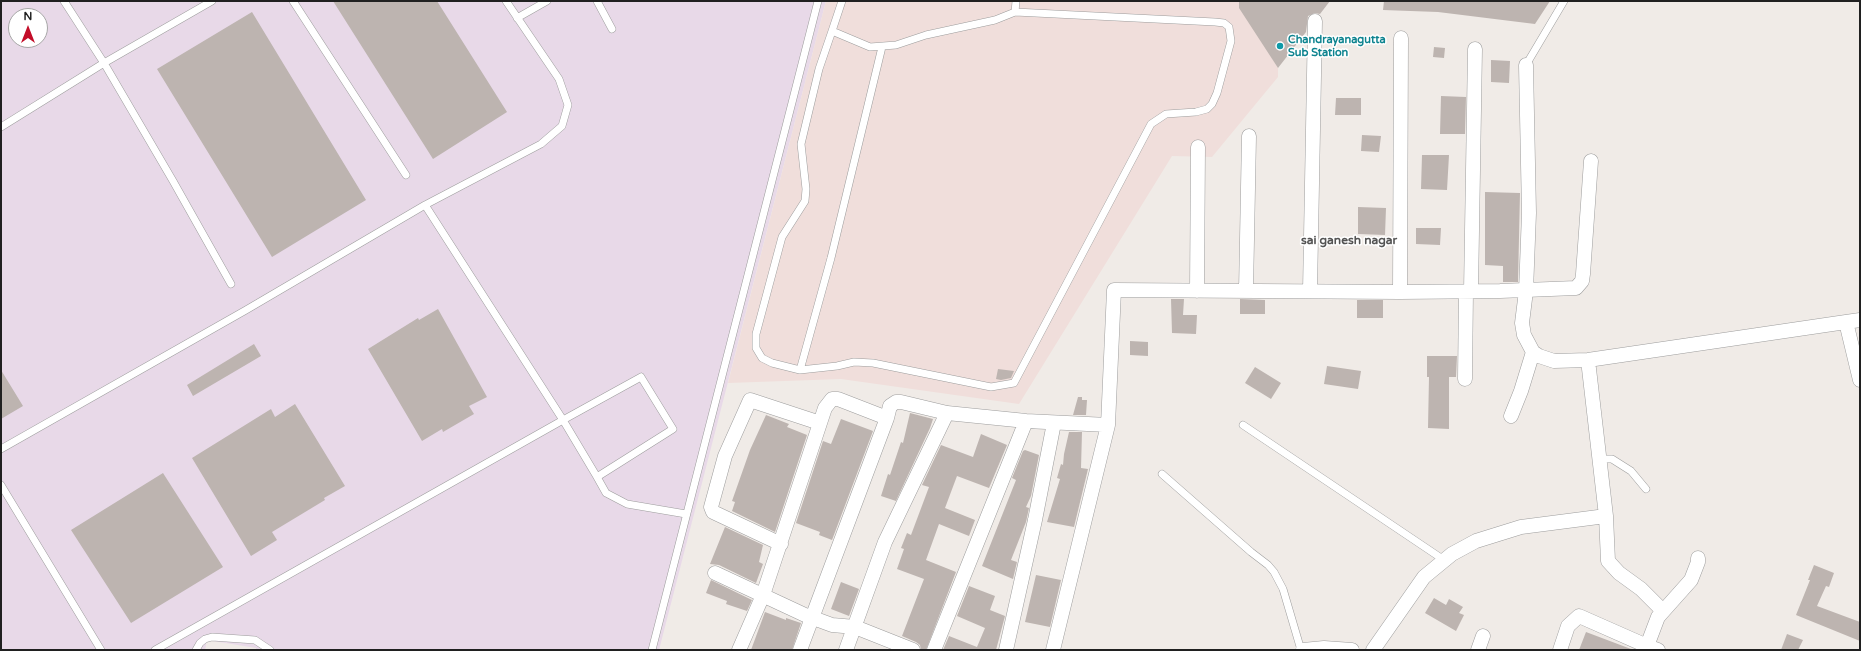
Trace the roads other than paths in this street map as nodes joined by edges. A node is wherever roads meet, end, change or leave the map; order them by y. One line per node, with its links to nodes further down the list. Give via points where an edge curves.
1 (64, 1): 19 (lane)
2 (212, 1): 19 (lane)
3 (293, 1): 25 (lane)
4 (506, 1): 12 (lane)
5 (546, 1): 12 (lane)
6 (597, 1): 14 (lane)
7 (818, 1): 55 (lane)
8 (842, 1): 15 (lane)
9 (1016, 1): 11 (lane)
10 (1564, 1): 20 (lane)
11 (1015, 12): 17 (lane, via 995,20); 37 (lane, via 1224,23 1229,27 1231,40 1217,93 1207,109 1166,114 1152,124 1014,383 991,386 873,363 854,362)
12 (517, 18): 26 (lane, via 559,80 568,105 562,126 541,144)
13 (1315, 21): 31 (street)
14 (612, 28)
15 (832, 31): 17 (lane, via 870,46); 37 (lane, via 819,69 801,144 805,201 782,237 756,334 756,348 762,358)
16 (1401, 38): 32 (street)
17 (882, 47): 37 (lane, via 833,251)
18 (1475, 49): 33 (street)
19 (104, 63): 21 (lane); 27 (lane)
20 (1526, 65): 30 (street, via 1529,213)
21 (1, 127)
22 (1249, 136): 29 (street)
23 (1198, 147): 28 (street)
24 (1591, 161): 30 (street, via 1582,281 1576,288)
25 (406, 175)
26 (425, 205): 43 (lane); 49 (lane)
27 (231, 284)
28 (1198, 291): 29 (street); 47 (street, via 1114,290)
29 (1246, 291): 31 (street)
30 (1526, 291): 33 (street); 35 (street, via 1522,323 1524,335)
31 (1310, 292): 32 (street)
32 (1400, 292): 33 (street)
33 (1468, 292): 38 (street)
34 (1853, 321): 36 (street); 39 (street)
35 (1533, 352): 36 (street, via 1554,361); 41 (street, via 1522,391)
36 (1588, 360): 50 (street)
37 (800, 370)
38 (1465, 378)
39 (1860, 380)
40 (947, 413): 42 (street, via 896,402 890,406); 44 (street); 64 (street, via 885,542)
41 (1511, 416)
42 (887, 418): 45 (street, via 832,399 827,404); 63 (street)
43 (563, 420): 52 (lane); 52 (lane, via 641,377 673,429); 68 (lane)
44 (1026, 422): 46 (street); 76 (street)
45 (820, 423): 57 (street); 57 (street, via 750,400 725,456 711,507 713,512)
46 (1054, 424): 47 (street); 77 (street)
47 (1108, 426): 78 (street)
48 (1243, 426): 59 (lane)
49 (1, 449)
50 (1599, 459): 54 (lane, via 1612,459 1631,471); 56 (street)
51 (1162, 474): 79 (lane, via 1274,572 1283,589)
52 (597, 477): 55 (lane, via 606,493 627,504)
53 (1, 485): 67 (lane)
54 (1646, 489)
55 (686, 514): 71 (lane)
56 (1606, 516): 59 (street, via 1521,527 1476,541); 62 (street, via 1608,561)
57 (781, 544): 61 (street)
58 (1698, 558): 62 (street, via 1691,580)
59 (1444, 560): 81 (street, via 1424,577)
60 (715, 573): 61 (street)
61 (763, 595): 63 (street); 72 (street)
62 (1663, 611): 66 (street, via 1658,617)
63 (813, 618): 64 (street, via 832,625); 73 (street)
64 (855, 627): 74 (street); 75 (street)
65 (1482, 636): 82 (street)
66 (1650, 649): 83 (street, via 1579,616 1568,626)
67 (101, 650)
68 (155, 650)
69 (196, 650): 70 (lane, via 200,643 212,637 255,640)
70 (270, 650)
71 (652, 650)
72 (739, 650)
73 (800, 650)
74 (846, 650)
75 (913, 650)
76 (934, 650)
77 (1006, 650)
78 (1053, 650)
79 (1302, 650): 80 (street)
80 (1352, 650)
81 (1373, 650)
82 (1478, 650)
83 (1560, 650)

